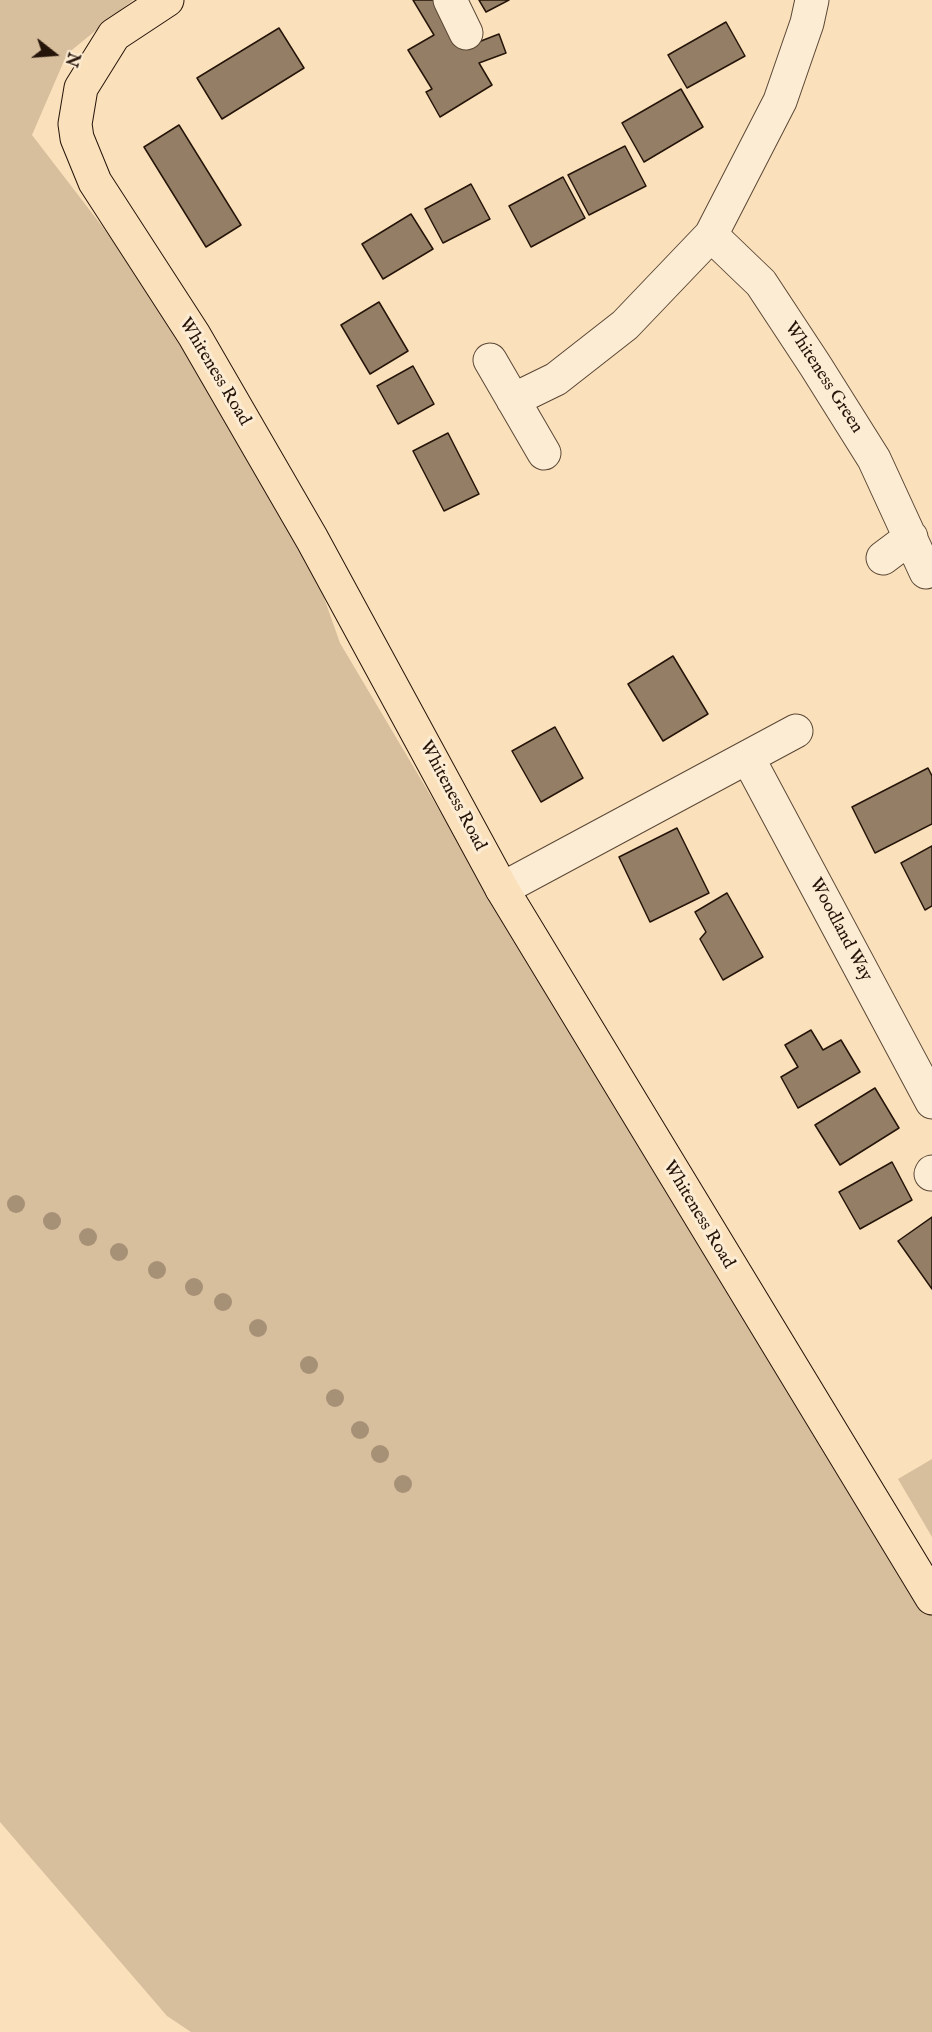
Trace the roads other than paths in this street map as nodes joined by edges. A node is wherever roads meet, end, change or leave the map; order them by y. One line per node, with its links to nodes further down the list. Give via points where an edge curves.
1 (167, 0): 14 (main road, Whiteness Road, via 114,35 81,88 75,114 77,138 96,182 194,335 312,539)
2 (450, 0): 4 (street)
3 (812, 0): 5 (street, via 780,101)
4 (466, 33)
5 (711, 235): 7 (street, via 625,325 556,379); 9 (street, Whiteness Green, via 761,283 874,459)
6 (490, 360): 7 (street)
7 (513, 400): 8 (street)
8 (544, 453)
9 (911, 537): 10 (street); 11 (street, Whiteness Green)
10 (883, 558)
11 (926, 572)
12 (796, 731): 13 (street)
13 (748, 758): 14 (street); 15 (street, Woodland Way)
14 (502, 889): 16 (main road, Whiteness Road)
15 (932, 1102)
16 (932, 1598)

